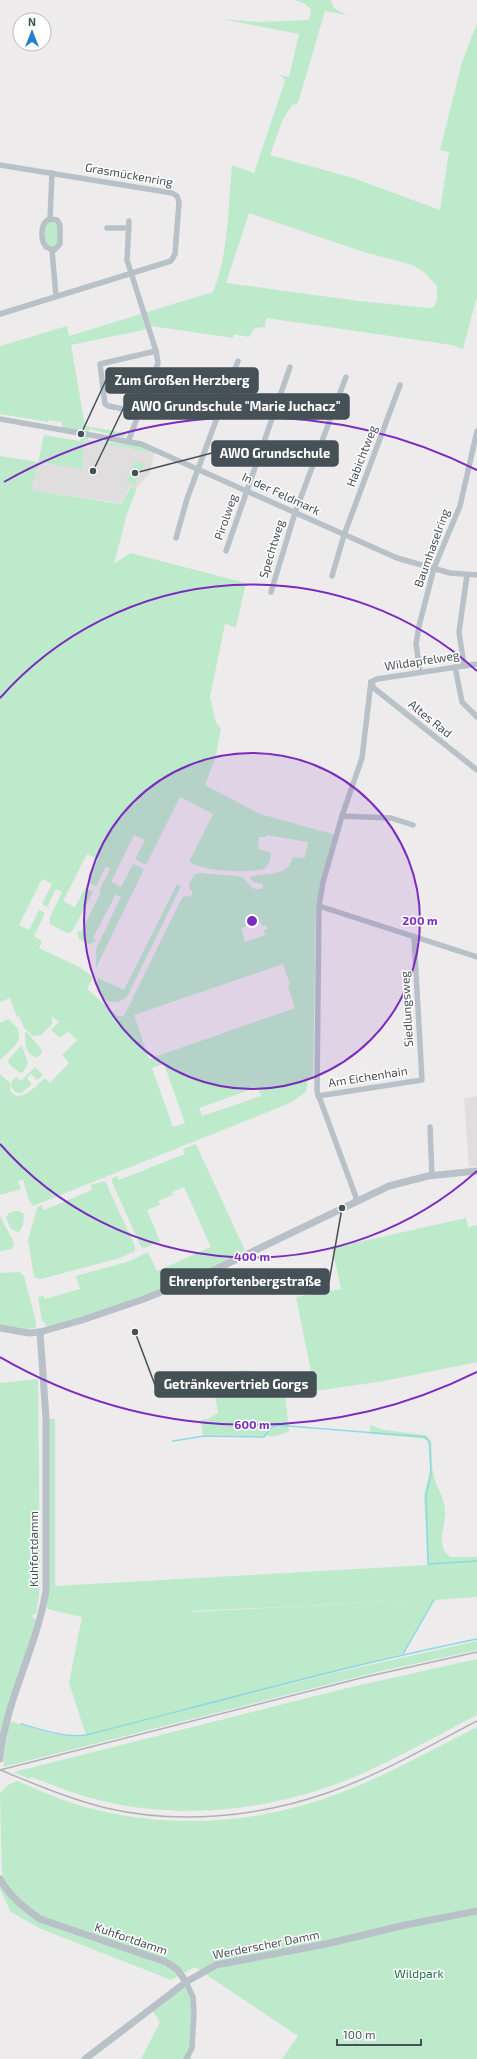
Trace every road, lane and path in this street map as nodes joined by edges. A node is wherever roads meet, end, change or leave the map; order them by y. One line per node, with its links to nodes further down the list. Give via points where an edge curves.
1 (0, 165): 2 (street, Grasmückenring)
2 (52, 173): 3 (street); 8 (street, Grasmückenring, via 172,193 177,196 179,202 174,257 168,262)
3 (50, 219): 7 (street, via 43,225 43,242); 7 (street, via 57,220 60,228 60,244)
4 (129, 221): 6 (street)
5 (107, 228): 6 (street)
6 (128, 228): 8 (street, via 126,255)
7 (52, 250): 9 (street)
8 (132, 273): 9 (street, Grasmückenring); 11 (street)
9 (56, 296): 10 (street, Grasmückenring)
10 (0, 314)
11 (156, 351): 16 (street, via 156,370); 16 (street, via 100,364 106,405)
12 (238, 361): 21 (street)
13 (290, 367): 22 (street, Pirolweg)
14 (346, 377): 23 (street, Spechtweg)
15 (400, 385): 24 (street, Habichtweg)
16 (140, 412): 19 (street)
17 (0, 419): 19 (street, In der Feldmark)
18 (477, 432): 20 (street, Baumhaselring)
19 (128, 442): 21 (street, In der Feldmark, via 155,449)
20 (476, 444): 27 (street, Baumhaselring, via 460,506)
21 (198, 469): 22 (street, In der Feldmark); 25 (street)
22 (247, 491): 23 (street, In der Feldmark); 26 (street, Pirolweg)
23 (295, 513): 24 (street, In der Feldmark); 31 (street, Spechtweg)
24 (344, 535): 27 (street, In der Feldmark, via 397,558); 30 (street, Habichtweg)
25 (176, 538)
26 (226, 551)
27 (434, 568): 28 (street, In der Feldmark); 35 (street, Baumhaselring, via 416,644)
28 (467, 575): 29 (street, In der Feldmark); 33 (street, via 459,632)
29 (477, 575)
30 (332, 576)
31 (271, 592)
32 (477, 664): 33 (street, Wildapfelweg)
33 (464, 666): 34 (street, Wildapfelweg)
34 (455, 667): 35 (street, Wildapfelweg); 37 (street, via 462,702)
35 (420, 672): 36 (street, Wildapfelweg)
36 (371, 682): 38 (street, Altes Rad, via 375,689); 39 (street, via 362,758)
37 (477, 717)
38 (477, 770)
39 (342, 816): 40 (street, via 391,818); 41 (street, via 323,882)
40 (413, 825)
41 (319, 906): 42 (street); 45 (street)
42 (414, 937): 43 (street); 44 (street, Siedlungsweg)
43 (477, 956)
44 (422, 1080): 45 (street, Am Eichenhain)
45 (318, 1096): 49 (street)
46 (430, 1126): 48 (street)
47 (477, 1171): 48 (street)
48 (432, 1176): 49 (street, via 399,1182)
49 (357, 1200): 51 (street, via 204,1275 140,1300)
50 (0, 1328): 51 (street, via 28,1333)
51 (40, 1332): 52 (street, Kuhfortdamm, via 46,1418 46,1590 42,1612 4,1730)
52 (0, 1759)
53 (0, 1879): 55 (street, Kuhfortdamm, via 14,1898 40,1919 166,1962 177,1969)
54 (477, 1911): 55 (street, Werderscher Damm, via 326,1944 225,1962 208,1968)
55 (186, 1982): 56 (street, Werderscher Damm); 57 (street, Kuhfortdamm, via 193,1997 194,2013 192,2048)
56 (85, 2059)
57 (186, 2059)

